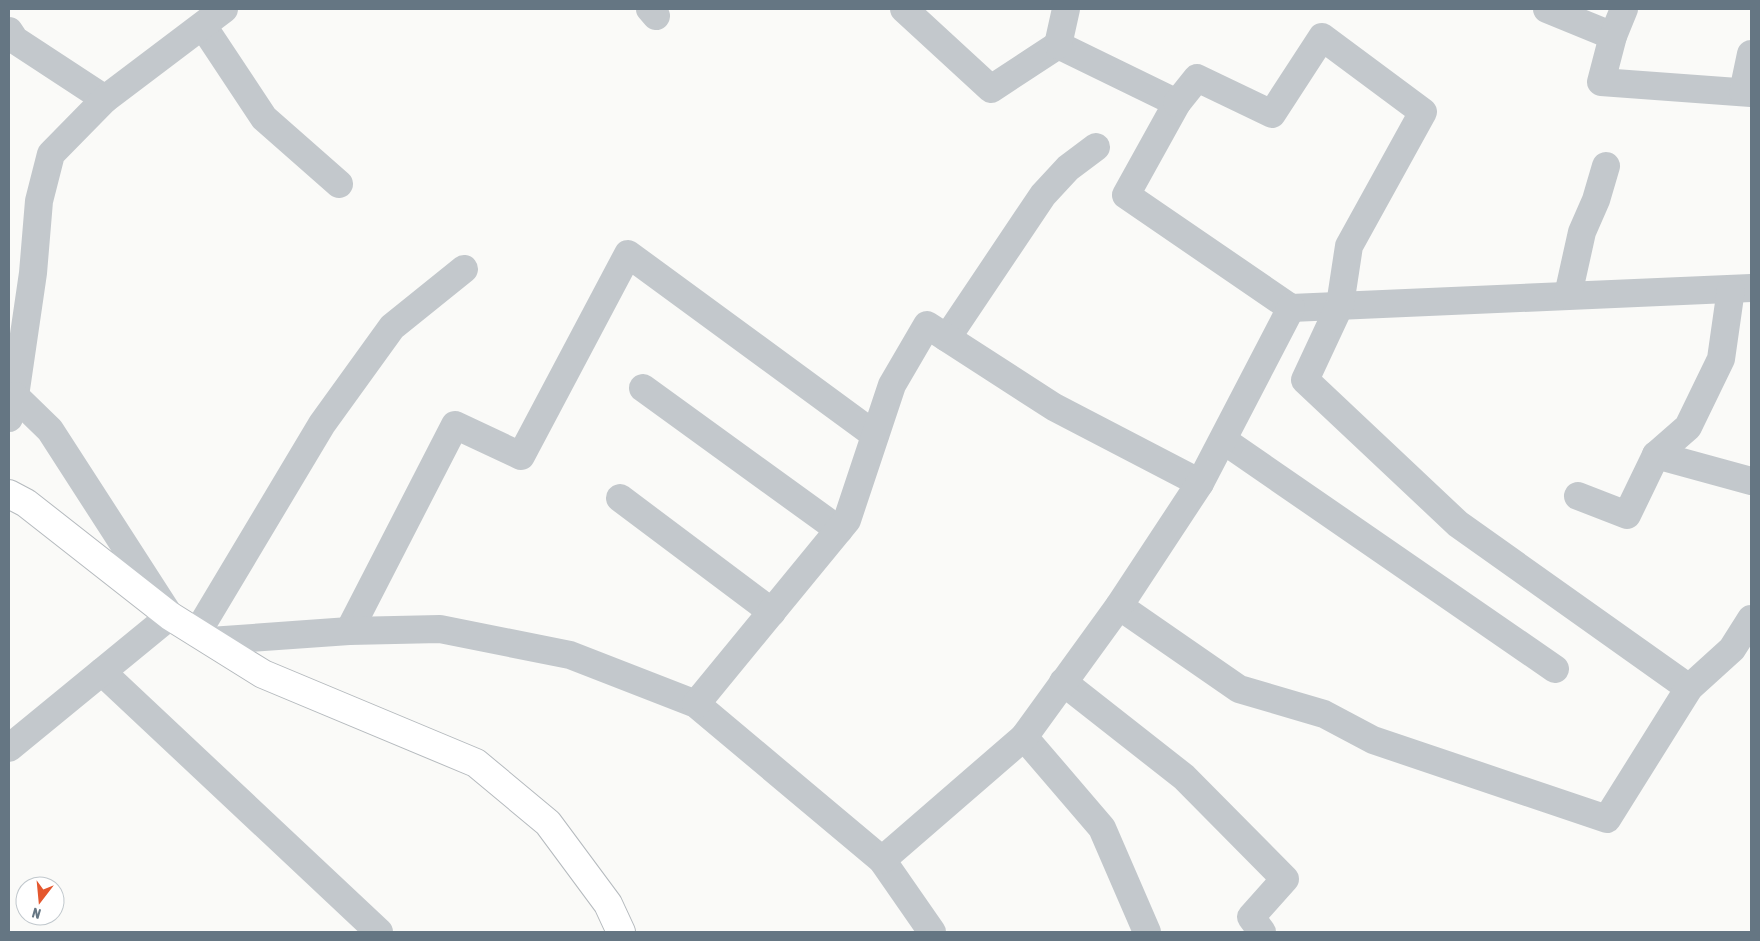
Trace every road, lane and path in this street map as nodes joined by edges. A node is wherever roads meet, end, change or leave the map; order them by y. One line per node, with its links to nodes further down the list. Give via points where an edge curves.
1 (224, 9): 6 (street)
2 (904, 9): 9 (street, via 991,89)
3 (1066, 9): 9 (street)
4 (1547, 9): 7 (street)
5 (1624, 9): 7 (street)
6 (203, 26): 12 (street); 16 (street, via 264,118)
7 (1613, 36): 11 (street, via 1601,82)
8 (11, 39): 12 (street)
9 (1058, 45): 13 (street)
10 (1751, 54): 11 (street)
11 (1747, 93)
12 (106, 99): 24 (street, via 51,154 39,201 33,273)
13 (1177, 103): 20 (street, via 1197,78 1272,114 1322,37 1423,112 1349,246); 21 (street, via 1126,195)
14 (1096, 147): 22 (street, via 1068,168 1042,195)
15 (1606, 166): 19 (street, via 1582,232)
16 (339, 184)
17 (464, 269): 39 (street, via 392,327 322,424)
18 (1741, 288): 19 (street); 27 (street, via 1721,359 1688,427)
19 (1568, 295): 20 (street)
20 (1340, 305): 21 (street); 43 (street, via 1305,380 1458,524)
21 (1291, 308): 26 (street)
22 (948, 338): 25 (street, via 927,325 892,385); 29 (street, via 1054,407)
23 (643, 388): 33 (street)
24 (12, 407): 36 (street, via 50,430)
25 (875, 435): 33 (street, via 847,520); 38 (street, via 628,254 521,456 455,425)
26 (1223, 440): 29 (street); 40 (street)
27 (1656, 455): 28 (street); 31 (street, via 1627,515)
28 (1751, 481)
29 (1200, 483): 34 (street)
30 (9, 494): 36 (main road, via 26,503)
31 (1578, 496)
32 (620, 498): 35 (street)
33 (838, 530): 35 (street)
34 (1119, 606): 42 (street); 43 (street, via 1239,689 1324,714 1372,740 1607,819)
35 (772, 612): 44 (street)
36 (170, 616): 39 (main road); 41 (street)
37 (1751, 619): 43 (street, via 1732,649)
38 (349, 631): 39 (street); 44 (street, via 440,629 570,655)
39 (203, 637): 49 (main road, via 263,674 476,763 548,823 608,904)
40 (1555, 669)
41 (102, 672): 46 (street); 48 (street)
42 (1063, 682): 45 (street); 52 (street, via 1184,777 1285,879 1251,917)
43 (1689, 688)
44 (696, 704): 47 (street)
45 (1024, 737): 47 (street); 51 (street, via 1102,828)
46 (9, 748)
47 (882, 860): 50 (street)
48 (379, 932)
49 (621, 932)
50 (932, 932)
51 (1147, 932)
52 (1262, 932)

